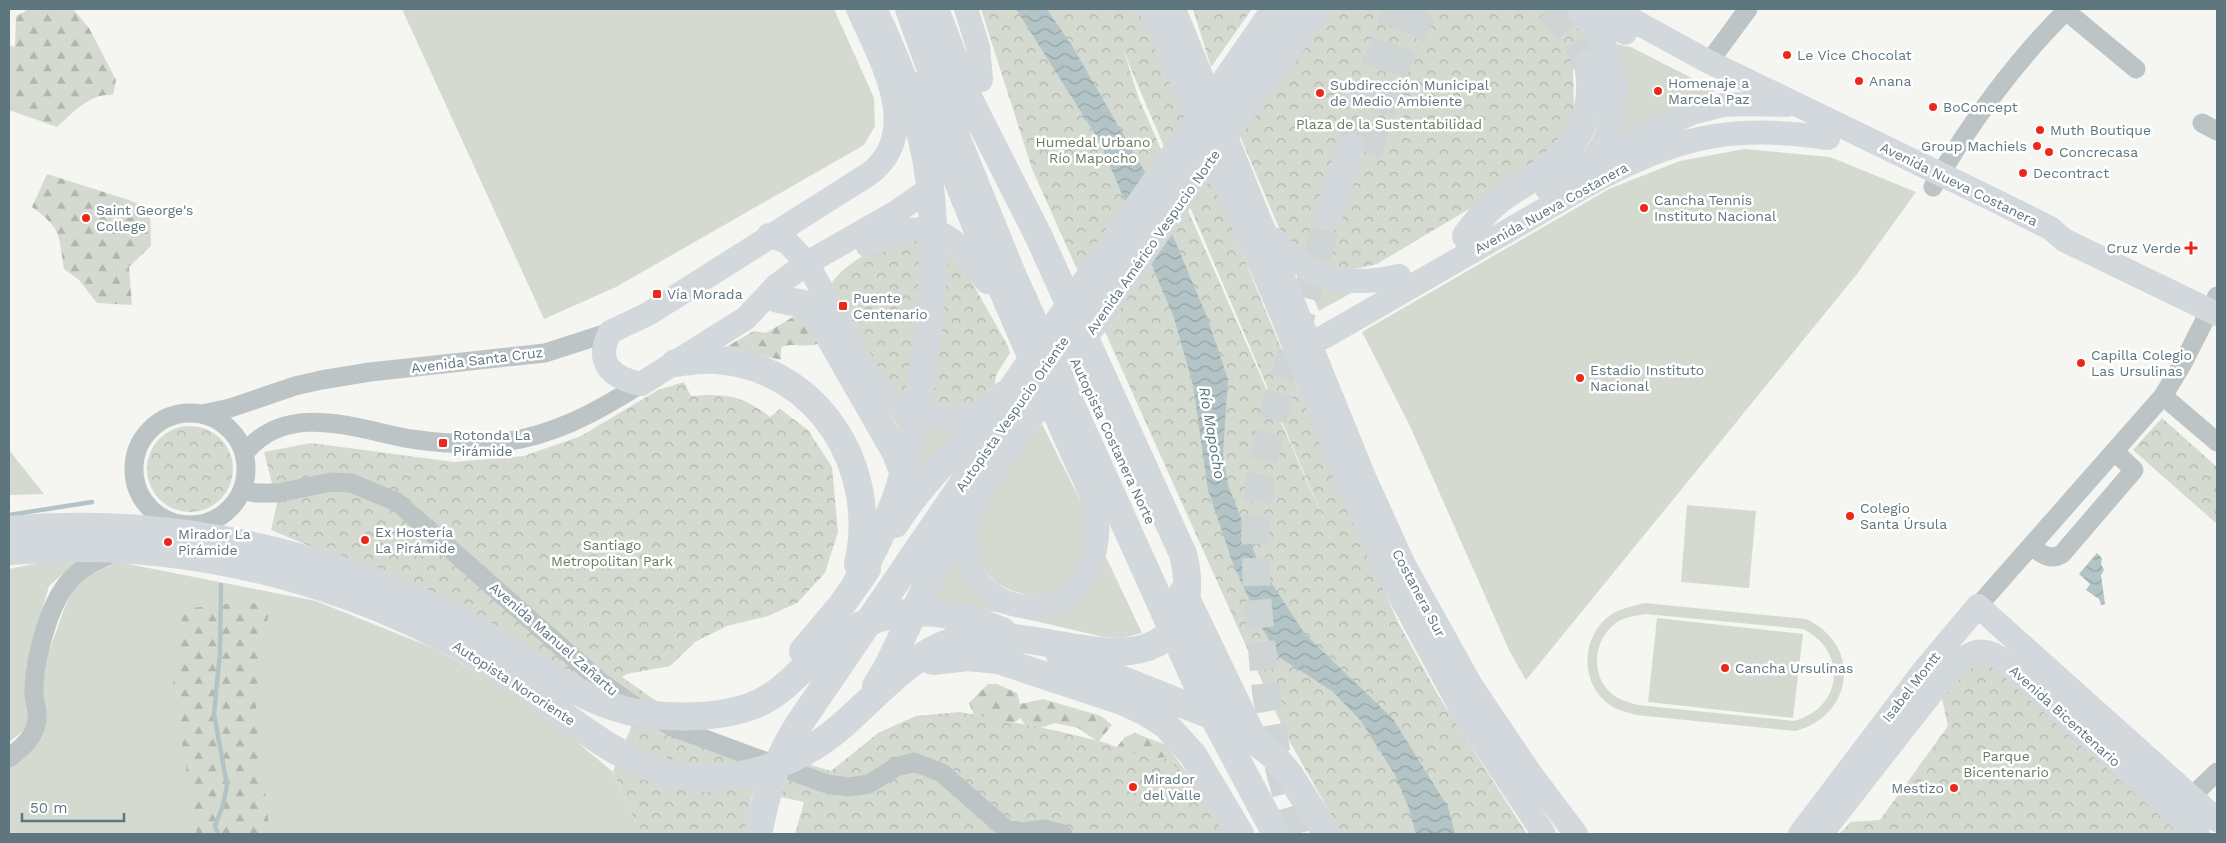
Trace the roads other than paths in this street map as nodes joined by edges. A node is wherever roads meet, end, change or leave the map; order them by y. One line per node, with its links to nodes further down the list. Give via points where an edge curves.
1 (858, 9): 31 (main road, Avenida Santa Cruz, via 893,93 896,112 889,149 875,169)
2 (873, 9): 56 (highway, via 904,82 926,159 934,247 933,291 928,341 900,484 882,533)
3 (887, 9): 36 (main road)
4 (909, 9): 72 (highway, Autopista Costanera Norte, via 1012,274 1198,687)
5 (935, 9): 21 (highway, Autopista Costanera Norte)
6 (966, 9): 21 (main road, via 978,47)
7 (1151, 9): 40 (main road)
8 (1174, 9): 30 (main road)
9 (1273, 9): 17 (main road)
10 (1297, 9): 17 (highway, Autopista Vespucio Oriente)
11 (1320, 9): 17 (main road)
12 (1576, 9): 26 (main road, via 1598,35 1613,70 1614,85 1612,115 1605,136 1594,158)
13 (1584, 9): 22 (main road, Avenida Nueva Costanera)
14 (1748, 9): 18 (street)
15 (2067, 10): 20 (street); 27 (street, via 2022,57)
16 (1620, 11): 18 (main road, Avenida Nueva Costanera)
17 (1265, 52): 44 (highway, Autopista Vespucio Oriente)
18 (1709, 62): 23 (main road, Avenida Nueva Costanera)
19 (1588, 65): 32 (highway, via 1590,99 1576,139 1554,164 1494,204)
20 (2136, 69)
21 (976, 92): 59 (highway, via 1173,529 1188,579 1183,612 1172,631 1154,645 1119,651 988,635 953,641); 73 (highway, Autopista Costanera Norte, via 1014,218 1070,349 1236,707)
22 (1757, 103): 23 (main road); 24 (main road, Avenida Nueva Costanera); 26 (main road, Avenida Nueva Costanera, via 1723,105 1676,119)
23 (1798, 106): 27 (main road, Avenida Nueva Costanera)
24 (1828, 138): 27 (main road, Avenida Nueva Costanera); 40 (main road, Avenida Nueva Costanera, via 1785,133 1741,133 1699,139 1647,156)
25 (1359, 150): 29 (highway)
26 (1578, 172): 32 (main road, Avenida Nueva Costanera)
27 (1936, 181): 37 (main road, Avenida Nueva Costanera, via 2050,228 2064,240)
28 (925, 192): 33 (main road)
29 (1335, 219)
30 (1264, 227): 34 (main road, via 1294,260 1322,275 1355,282); 40 (main road)
31 (769, 235): 33 (main road, via 787,242); 39 (main road, Avenida Santa Cruz, via 648,314)
32 (1466, 236): 34 (main road, Avenida Nueva Costanera)
33 (811, 270): 35 (main road); 36 (main road, via 887,235 921,229 953,241); 38 (main road, via 776,286); 44 (main road, via 876,385 903,408 925,417 952,419)
34 (1399, 276): 40 (main road, Avenida Nueva Costanera)
35 (778, 299): 38 (main road); 57 (highway, via 804,304 817,315 900,463 910,508 908,532 902,561)
36 (1005, 302): 50 (main road)
37 (2215, 307): 43 (street, Isabel Montt)
38 (746, 318): 41 (main road)
39 (610, 332): 42 (main road, via 604,350 608,368 618,377); 45 (street, Avenida Santa Cruz, via 546,353 321,380)
40 (1300, 340): 66 (main road, Costanera Sur, via 1424,605 1500,730); 75 (main road, Costanera Sur, via 1354,498 1415,626 1464,714)
41 (675, 363): 42 (main road); 56 (highway, via 719,360 770,374 807,399 836,432 858,480 863,515 857,567)
42 (641, 384): 48 (street, via 581,420 519,439 448,444 338,423 315,422 286,426 265,434)
43 (2163, 396): 46 (street); 47 (street, Isabel Montt)
44 (1014, 400): 51 (main road); 56 (highway, via 978,427 912,499); 57 (highway, Autopista Vespucio Oriente, via 947,509)
45 (202, 414): 48 (street, via 214,418 228,429); 52 (street, via 186,413 156,425 144,437 135,459 134,474 145,502 155,513)
46 (2217, 442)
47 (2114, 450): 54 (street, Isabel Montt); 54 (street, via 2134,470 2062,554 2056,558 2048,557)
48 (244, 454): 49 (street)
49 (242, 490): 52 (street, via 229,508 211,520); 69 (street, Avenida Manuel Zañartu, via 278,494 331,482 351,483 397,502 602,683 675,728 825,783 849,787 869,784 896,767 914,762 942,773 1006,829 1023,832 1044,829)
50 (1094, 502): 51 (main road, via 1097,539 1092,561 1083,579 1061,600 1031,607 999,599 985,590 975,577 966,546); 71 (highway, via 1178,684)
51 (974, 503): 61 (highway, via 925,587 887,668)
52 (182, 524): 63 (street, via 151,535 85,567 61,592 35,674 36,726 33,735)
53 (9, 530): 62 (highway, Autopista Nororiente, via 111,528 179,533 224,540 327,566 378,583 440,611 493,639 582,694 607,705 647,714)
54 (2032, 547): 58 (street, Isabel Montt)
55 (9, 551): 61 (highway, Autopista Nororiente, via 136,550 206,558 267,571 334,591 398,616 454,644 514,680 628,758 677,775 724,778 765,769 797,756)
56 (848, 595): 62 (highway, via 807,646 772,680 740,699)
57 (880, 606): 68 (highway, Autopista Vespucio Oriente, via 783,750 771,778)
58 (1982, 609): 60 (street, Isabel Montt, via 1935,678); 65 (main road, Avenida Bicentenario); 78 (main road, Isabel Montt, via 1930,663)
59 (903, 671): 61 (highway); 70 (highway, via 920,664 955,658 998,660 1122,701 1157,718 1174,733 1193,755)
60 (1929, 695): 79 (main road, Isabel Montt); 80 (main road, Avenida Bicentenario, via 1970,655 1986,650 1995,654)
61 (854, 714)
62 (696, 715): 74 (highway, via 739,710 763,701 783,688 835,641 873,620 919,612 946,613 965,617 1208,714 1239,730 1272,754 1289,774)
63 (9, 758)
64 (2217, 772): 65 (street)
65 (2192, 796): 67 (main road, Avenida Bicentenario)
66 (1561, 814): 76 (main road, Costanera Sur); 77 (main road)
67 (2217, 820)
68 (758, 834)
69 (1063, 834)
70 (1240, 834)
71 (1258, 834)
72 (1276, 834)
73 (1305, 834)
74 (1327, 834)
75 (1544, 834)
76 (1576, 834)
77 (1584, 834)
78 (1800, 834)
79 (1821, 834)
80 (2198, 834)

